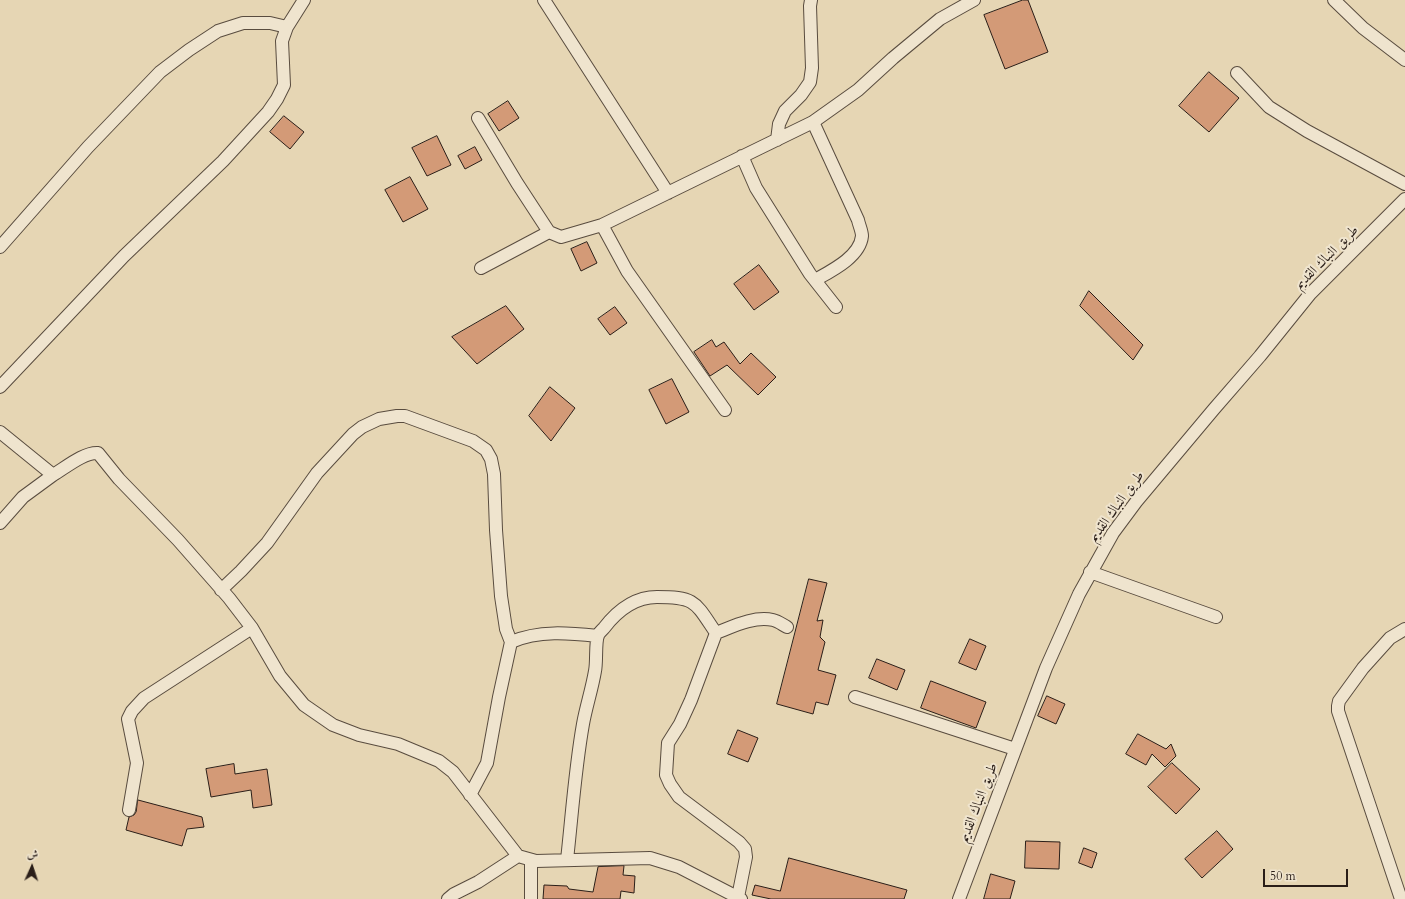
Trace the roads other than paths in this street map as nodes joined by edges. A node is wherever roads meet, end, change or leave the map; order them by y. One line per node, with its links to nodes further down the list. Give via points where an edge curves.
1 (304, 0): 6 (street)
2 (544, 0): 14 (street)
3 (811, 0): 11 (street, via 810,82 785,111 779,124)
4 (974, 0): 10 (street, via 940,19 858,90)
5 (1334, 0): 7 (street, via 1363,28)
6 (287, 27): 18 (street, via 270,23 243,23 218,31 160,72 88,147); 22 (street, via 282,41 284,85 268,112 223,160 124,256)
7 (1405, 60)
8 (1237, 73): 13 (street, via 1276,111 1307,131)
9 (478, 118): 17 (street)
10 (813, 122): 11 (street); 20 (street, via 858,220 862,235 859,246 851,257)
11 (777, 140): 12 (street)
12 (742, 156): 14 (street); 20 (street, via 756,188)
13 (1405, 184)
14 (668, 193): 16 (street)
15 (1405, 199): 27 (street, طريق النباك القديم, via 1310,294 1136,502 1113,533)
16 (602, 225): 17 (street, via 561,237); 23 (street, via 627,271)
17 (549, 232): 19 (street)
18 (0, 247)
19 (481, 268)
20 (815, 280): 21 (street)
21 (836, 307)
22 (0, 387)
23 (725, 410)
24 (0, 432): 25 (street)
25 (52, 475): 26 (street, via 23,497); 28 (street, via 86,455 98,453)
26 (0, 523)
27 (1090, 572): 29 (street); 37 (street, طريق النباك القديم, via 1048,662)
28 (221, 590): 30 (street); 35 (street, via 267,543 317,473 353,434 379,419 405,416 473,440 486,450 491,459 501,596 506,629)
29 (1216, 617)
30 (252, 628): 38 (street, via 280,676 304,705 318,716 340,728 398,744 438,761 453,772); 39 (street, via 144,698 132,711 128,719 138,763)
31 (787, 628): 33 (street, via 774,620 762,620 745,622)
32 (1405, 629): 47 (street, via 1390,638 1363,668 1338,706)
33 (716, 633): 34 (street, via 695,603 687,599 654,597 639,600 626,607 612,618); 43 (street, via 691,700 668,743 666,775 679,797 745,849)
34 (598, 636): 35 (street, via 567,632 529,636); 42 (street, via 595,670 577,766)
35 (511, 642): 38 (street, via 487,763)
36 (855, 697): 37 (street)
37 (1015, 749): 46 (street, طريق النباك القديم)
38 (470, 795): 40 (street)
39 (129, 810)
40 (518, 856): 41 (street); 44 (street)
41 (531, 860): 42 (street); 45 (street)
42 (567, 860): 43 (street, via 650,858 679,867)
43 (739, 898)
44 (448, 899)
45 (531, 899)
46 (959, 899)
47 (1401, 899)

